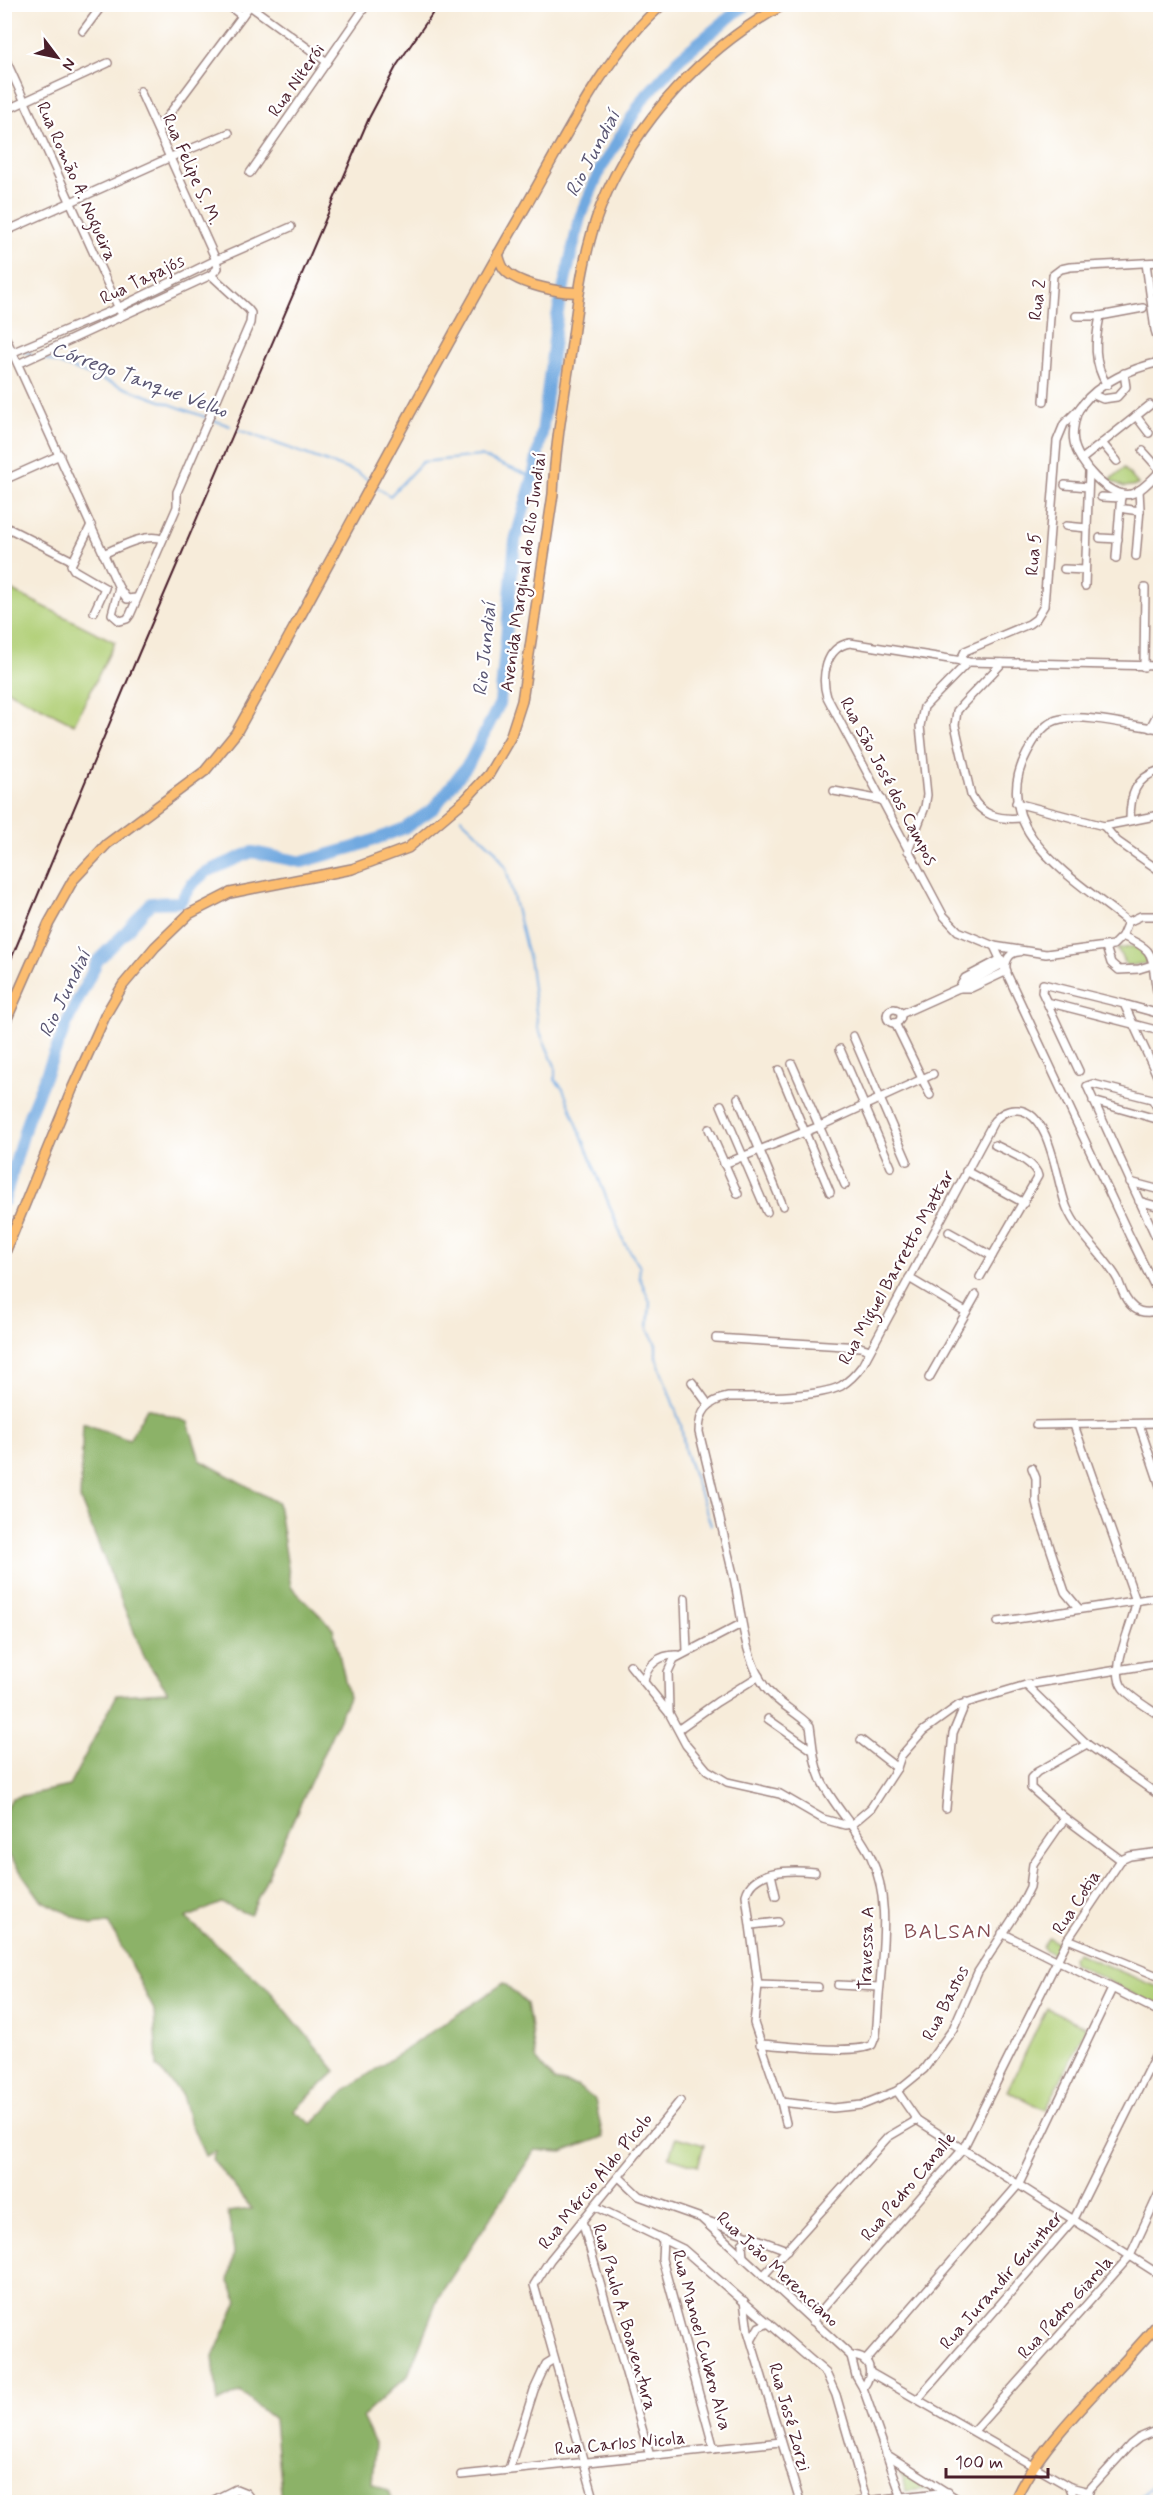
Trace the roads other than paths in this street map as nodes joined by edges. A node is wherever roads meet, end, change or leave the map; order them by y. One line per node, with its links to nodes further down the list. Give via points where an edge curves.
1 (103, 4): 8 (street)
2 (227, 4): 7 (street)
3 (366, 4): 10 (street, Rua Niterói)
4 (663, 4): 22 (main road, via 644,21 595,87)
5 (785, 4): 27 (main road, Avenida Marginal do Rio Jundiaí, via 751,22 708,58 672,92 639,135 600,206)
6 (250, 5): 7 (street); 10 (street)
7 (242, 16): 15 (street)
8 (83, 31)
9 (4, 56): 13 (street, Rua Romão A. Nogueira)
10 (327, 62): 18 (street, Rua Niterói)
11 (108, 63): 13 (street)
12 (140, 91): 15 (street, Rua Felipe S. M.)
13 (24, 102): 14 (street); 19 (street, Rua Romão A. Nogueira)
14 (4, 111)
15 (158, 129): 17 (street, Rua Felipe S. M.)
16 (229, 133): 17 (street)
17 (171, 157): 19 (street); 23 (street, Rua Felipe S. M.)
18 (250, 173)
19 (70, 203): 21 (street); 28 (street, Rua Romão A. Nogueira)
20 (291, 227): 23 (street, Rua Tapajós)
21 (4, 232)
22 (498, 254): 27 (main road, via 508,274 554,290); 119 (main road, via 236,733 205,771 107,844 73,880 49,923)
23 (216, 260): 26 (street, via 218,268); 28 (street, Rua Tapajós)
24 (1161, 262): 25 (street, Rua 2)
25 (1146, 263): 36 (street, via 1155,330); 44 (street, Rua 2, via 1070,267 1053,275)
26 (211, 275): 32 (street, Rua Tapajós); 71 (street, via 248,309 252,318 177,492 177,507)
27 (577, 292): 159 (main road, Avenida Marginal do Rio Jundiaí, via 528,671 518,714 500,756 466,799 408,848 352,868 230,893 189,914 155,947 123,985 106,1014)
28 (118, 308): 32 (street, Rua Romão A. Nogueira); 33 (street, Rua Tapajós)
29 (1143, 308): 31 (street)
30 (1076, 316): 31 (street)
31 (1100, 316): 42 (street, via 1096,360 1098,372)
32 (122, 317): 35 (street, Rua Tapajós)
33 (64, 330): 35 (street); 37 (street, Rua Tapajós)
34 (4, 334): 37 (street)
35 (69, 340): 40 (street, Rua Tapajós)
36 (1161, 346)
37 (12, 352): 38 (street, Rua Tapajós); 40 (street)
38 (4, 356)
39 (1161, 362): 41 (street, Rua 5)
40 (18, 364): 51 (street)
41 (1124, 373): 42 (street, Rua 5); 43 (street, via 1125,387 1116,397 1103,399)
42 (1107, 385): 43 (street, Rua 5)
43 (1094, 395): 46 (street, Rua 5)
44 (1044, 401)
45 (1150, 405): 47 (street)
46 (1081, 407): 52 (street, via 1073,435); 84 (street, Rua 5, via 1064,424 1057,441 1044,606 1029,624 965,651)
47 (1136, 416): 48 (street); 49 (street)
48 (1149, 433)
49 (1102, 443): 52 (street); 53 (street)
50 (1143, 451): 55 (street)
51 (60, 455): 56 (street); 64 (street)
52 (1082, 459): 54 (street)
53 (1117, 461)
54 (1089, 471): 58 (street); 60 (street)
55 (1161, 471): 59 (street)
56 (4, 480)
57 (1065, 485): 58 (street)
58 (1088, 487): 67 (street)
59 (1139, 490): 60 (street); 63 (street)
60 (1121, 496): 61 (street); 72 (street)
61 (1101, 497)
62 (1125, 509): 63 (street)
63 (1140, 511): 74 (street)
64 (91, 525): 68 (street); 70 (street)
65 (4, 526): 76 (street)
66 (1066, 526): 67 (street)
67 (1087, 528): 78 (street)
68 (96, 537): 70 (street); 73 (street)
69 (1100, 538): 72 (street)
70 (84, 539): 76 (street)
71 (162, 539): 73 (street, via 146,538); 82 (street)
72 (1118, 539): 75 (street)
73 (103, 554): 80 (street)
74 (1136, 556)
75 (1116, 558)
76 (73, 561): 83 (street, via 72,569 105,588)
77 (1064, 569): 78 (street)
78 (1085, 570): 79 (street)
79 (1085, 586)
80 (119, 588): 82 (street, via 127,598); 82 (street, via 112,611 117,621 127,619)
81 (1145, 588): 87 (street)
82 (136, 598)
83 (94, 612)
84 (964, 661): 85 (street, Rua São José dos Campos); 93 (street, Rua São José dos Campos, via 850,643 838,647 827,665 823,679 827,697); 100 (street, Rua 5, via 924,707 920,726 927,795)
85 (1002, 663): 87 (street, Rua São José dos Campos); 96 (street, via 957,711 955,725 976,805 1000,819)
86 (1160, 666): 87 (street, Rua São José dos Campos)
87 (1144, 667)
88 (1161, 709): 89 (street)
89 (1150, 728): 90 (street); 94 (street, via 1078,718 1050,722 1040,731 1018,769)
90 (1161, 729)
91 (1161, 770): 97 (street, via 1145,777 1134,790)
92 (834, 791): 93 (street)
93 (882, 800): 99 (street, Rua São José dos Campos)
94 (1016, 803): 96 (street); 98 (street)
95 (1161, 815): 97 (street)
96 (1021, 819): 104 (street, via 1043,852)
97 (1130, 820): 98 (street)
98 (1104, 826): 102 (street, via 1117,841)
99 (898, 831): 100 (street); 101 (street, Rua São José dos Campos)
100 (915, 833): 101 (street, Rua 5)
101 (908, 851): 106 (street, Rua São José dos Campos, via 951,925)
102 (1161, 871)
103 (1161, 916): 104 (street, via 1141,916)
104 (1128, 922): 105 (street)
105 (1122, 936): 107 (street, Rua São José dos Campos); 110 (street, via 1147,948)
106 (994, 946): 108 (street, Rua São José dos Campos); 109 (street)
107 (1107, 946): 108 (street, Rua São José dos Campos, via 1046,954); 110 (street, via 1111,963 1119,970)
108 (1022, 952): 109 (street, via 1016,952)
109 (1004, 965): 111 (street, via 971,988); 111 (street, via 965,978); 164 (street)
110 (1152, 965): 112 (street)
111 (958, 988): 115 (street)
112 (1157, 991)
113 (1047, 1002): 114 (street, via 1041,989 1044,984); 118 (street); 125 (street)
114 (1124, 1004): 116 (street); 118 (street)
115 (901, 1014): 117 (street); 117 (street, via 897,1009 889,1012 888,1019)
116 (1161, 1014)
117 (895, 1023): 127 (street)
118 (1132, 1024): 120 (street); 128 (street)
119 (4, 1025)
120 (1161, 1031)
121 (853, 1036): 131 (street)
122 (840, 1049): 134 (street)
123 (792, 1064): 137 (street)
124 (779, 1070): 139 (street)
125 (1079, 1071)
126 (933, 1074): 127 (street)
127 (922, 1079): 129 (street); 131 (street)
128 (1161, 1082)
129 (930, 1095)
130 (738, 1098): 141 (street)
131 (882, 1100): 134 (street); 143 (street)
132 (1093, 1101): 135 (street, via 1087,1087 1091,1084 1152,1099); 136 (street); 147 (street)
133 (721, 1105): 142 (street)
134 (866, 1106): 137 (street); 145 (street)
135 (1161, 1112)
136 (1161, 1120)
137 (820, 1126): 139 (street); 148 (street)
138 (709, 1129): 144 (street)
139 (805, 1132): 141 (street); 150 (street)
140 (995, 1145): 153 (street, via 1038,1172)
141 (759, 1151): 142 (street); 154 (street)
142 (744, 1157): 144 (street); 156 (street)
143 (908, 1161)
144 (724, 1164): 151 (street)
145 (891, 1167)
146 (966, 1171): 153 (street); 162 (street, Rua Miguel Barretto Mattar); 165 (street, Rua Miguel Barretto Mattar, via 1001,1113 1028,1113 1040,1124 1049,1145 1066,1207 1110,1268 1129,1303 1142,1312)
147 (1130, 1182): 149 (street); 152 (street)
148 (845, 1185)
149 (1161, 1190)
150 (830, 1192)
151 (738, 1194)
152 (1139, 1201): 155 (street); 158 (street)
153 (1024, 1203): 160 (street)
154 (783, 1206)
155 (1161, 1207)
156 (767, 1212)
157 (949, 1232): 160 (street)
158 (1161, 1246)
159 (4, 1255)
160 (992, 1256): 161 (street)
161 (980, 1277)
162 (909, 1278): 166 (street); 168 (street, Rua Miguel Barretto Mattar)
163 (976, 1295): 166 (street)
164 (1161, 1297)
165 (1161, 1310)
166 (966, 1312): 169 (street)
167 (716, 1338): 168 (street)
168 (870, 1350): 171 (street, Rua Miguel Barretto Mattar, via 855,1375 833,1389 728,1397)
169 (928, 1378)
170 (692, 1382): 171 (street)
171 (708, 1404): 183 (street, Travessa A, via 700,1417 699,1432)
172 (1161, 1423): 173 (street)
173 (1139, 1424): 175 (street); 177 (street)
174 (1036, 1425): 175 (street)
175 (1074, 1425): 180 (street)
176 (1032, 1468): 181 (street, via 1036,1502 1065,1592)
177 (1161, 1486)
178 (1161, 1597): 180 (street)
179 (685, 1598): 184 (street)
180 (1136, 1601): 181 (street); 188 (street)
181 (1079, 1609): 182 (street)
182 (998, 1622)
183 (741, 1624): 184 (street); 189 (street, Travessa A)
184 (687, 1651): 185 (street)
185 (678, 1655): 190 (street, via 654,1662 647,1668); 193 (street, via 668,1672)
186 (1161, 1663): 188 (street)
187 (630, 1665): 190 (street)
188 (1117, 1671): 191 (street); 194 (street, via 1123,1688)
189 (759, 1676): 196 (street); 199 (street, Travessa A, via 774,1698 810,1726)
190 (644, 1682): 193 (street)
191 (1026, 1685): 192 (street); 198 (street)
192 (966, 1702): 200 (street, via 923,1731 901,1756); 203 (street, via 953,1733)
193 (669, 1713): 196 (street)
194 (1161, 1716)
195 (768, 1719): 199 (street)
196 (680, 1729): 205 (street, via 697,1760 718,1778 780,1794 837,1825)
197 (861, 1740): 200 (street)
198 (1087, 1744): 201 (street); 204 (street, via 1037,1772 1030,1781 1031,1788)
199 (812, 1750): 205 (street, Travessa A, via 826,1790)
200 (897, 1768): 205 (street, via 874,1804)
201 (1157, 1791): 202 (street)
202 (1161, 1796)
203 (946, 1808)
204 (1065, 1818): 207 (street); 213 (street, Rua Bastos, via 1033,1864 1030,1887)
205 (852, 1824): 219 (street, Travessa A, via 871,1858 883,1902)
206 (1161, 1852): 207 (street)
207 (1120, 1860): 214 (street, Rua Cotia)
208 (815, 1872): 209 (street, via 792,1869)
209 (771, 1874): 210 (street); 212 (street, via 747,1890)
210 (776, 1896)
211 (778, 1922): 212 (street)
212 (752, 1925): 217 (street)
213 (1002, 1933): 215 (street); 225 (street, Rua Bastos, via 978,1972 953,2029 924,2069)
214 (1068, 1939): 215 (street, Rua Cotia); 216 (street)
215 (1056, 1962): 221 (street); 230 (street, Rua Pedro Canalle)
216 (1161, 1977)
217 (758, 1984): 220 (street); 223 (street, via 754,2023)
218 (838, 1985): 219 (street)
219 (879, 1986): 223 (street, Travessa A, via 876,2035 868,2048)
220 (818, 1987)
221 (1112, 1989): 222 (street); 232 (street)
222 (1161, 2012)
223 (760, 2044): 227 (street)
224 (1161, 2046): 236 (street, Rua Jurandir Guinther)
225 (897, 2091): 227 (street, Rua Bastos, via 849,2108); 228 (street)
226 (680, 2101): 231 (street, Rua Mércio Aldo Pícolo)
227 (781, 2102): 229 (street)
228 (917, 2120): 230 (street); 240 (street, via 888,2137)
229 (786, 2123)
230 (963, 2149): 232 (street); 246 (street, Rua Pedro Canalle)
231 (619, 2177): 234 (street, Rua Mércio Aldo Pícolo); 235 (street, Rua João Merenciano, via 639,2196)
232 (1019, 2184): 236 (street); 252 (street)
233 (1161, 2192): 241 (street, Rua Pedro Giarola)
234 (594, 2206): 237 (street, Rua Mércio Aldo Pícolo); 239 (street)
235 (701, 2218): 238 (street); 242 (street, Rua João Merenciano)
236 (1074, 2219): 241 (street); 255 (street, Rua Jurandir Guinther)
237 (582, 2221): 251 (street, Rua Mércio Aldo Pícolo, via 535,2282 534,2291); 261 (street, Rua Paulo A. Boaventura)
238 (751, 2235): 240 (street); 242 (street, via 742,2244)
239 (663, 2239): 245 (street, via 691,2254); 259 (street, Rua Manoel Cubero Alva, via 662,2259)
240 (787, 2250): 244 (street)
241 (1130, 2256): 243 (street); 257 (street, Rua Pedro Giarola)
242 (744, 2260): 244 (street, Rua João Merenciano)
243 (1161, 2275)
244 (763, 2276): 246 (street, Rua João Merenciano)
245 (744, 2301): 248 (street); 249 (street, Rua José Zorzi)
246 (812, 2321): 250 (street, Rua João Merenciano)
247 (1161, 2321): 263 (main road)
248 (769, 2323): 249 (street, via 759,2327); 275 (street, via 826,2373 832,2383)
249 (752, 2339): 258 (street, Rua José Zorzi)
250 (851, 2356): 252 (street, Rua João Merenciano); 254 (street, Rua João Merenciano)
251 (554, 2359): 262 (street); 264 (street, via 546,2364 534,2390)
252 (865, 2361): 253 (street)
253 (871, 2373): 254 (street); 255 (street)
254 (863, 2388): 260 (street, Rua João Merenciano)
255 (918, 2398): 257 (street)
256 (1161, 2428): 268 (street, via 1130,2445)
257 (974, 2431): 263 (street)
258 (781, 2442): 259 (street, Rua Carlos Nicola); 273 (street, Rua José Zorzi)
259 (714, 2449): 261 (street, Rua Carlos Nicola)
260 (886, 2454): 267 (street); 269 (street, Rua João Merenciano)
261 (650, 2456): 262 (street, Rua Carlos Nicola)
262 (583, 2461): 264 (street, Rua Carlos Nicola); 272 (street)
263 (1034, 2467): 266 (street); 277 (main road)
264 (510, 2469): 265 (street, Rua Carlos Nicola)
265 (461, 2475)
266 (1070, 2487): 268 (street); 278 (street)
267 (948, 2492): 269 (street); 276 (street)
268 (1089, 2492): 278 (street)
269 (902, 2498): 275 (street)
270 (210, 2502): 271 (street, via 236,2490 243,2491)
271 (253, 2502)
272 (595, 2502)
273 (800, 2502)
274 (856, 2502): 275 (street)
275 (867, 2502)
276 (962, 2502)
277 (1014, 2502)
278 (1076, 2502)

